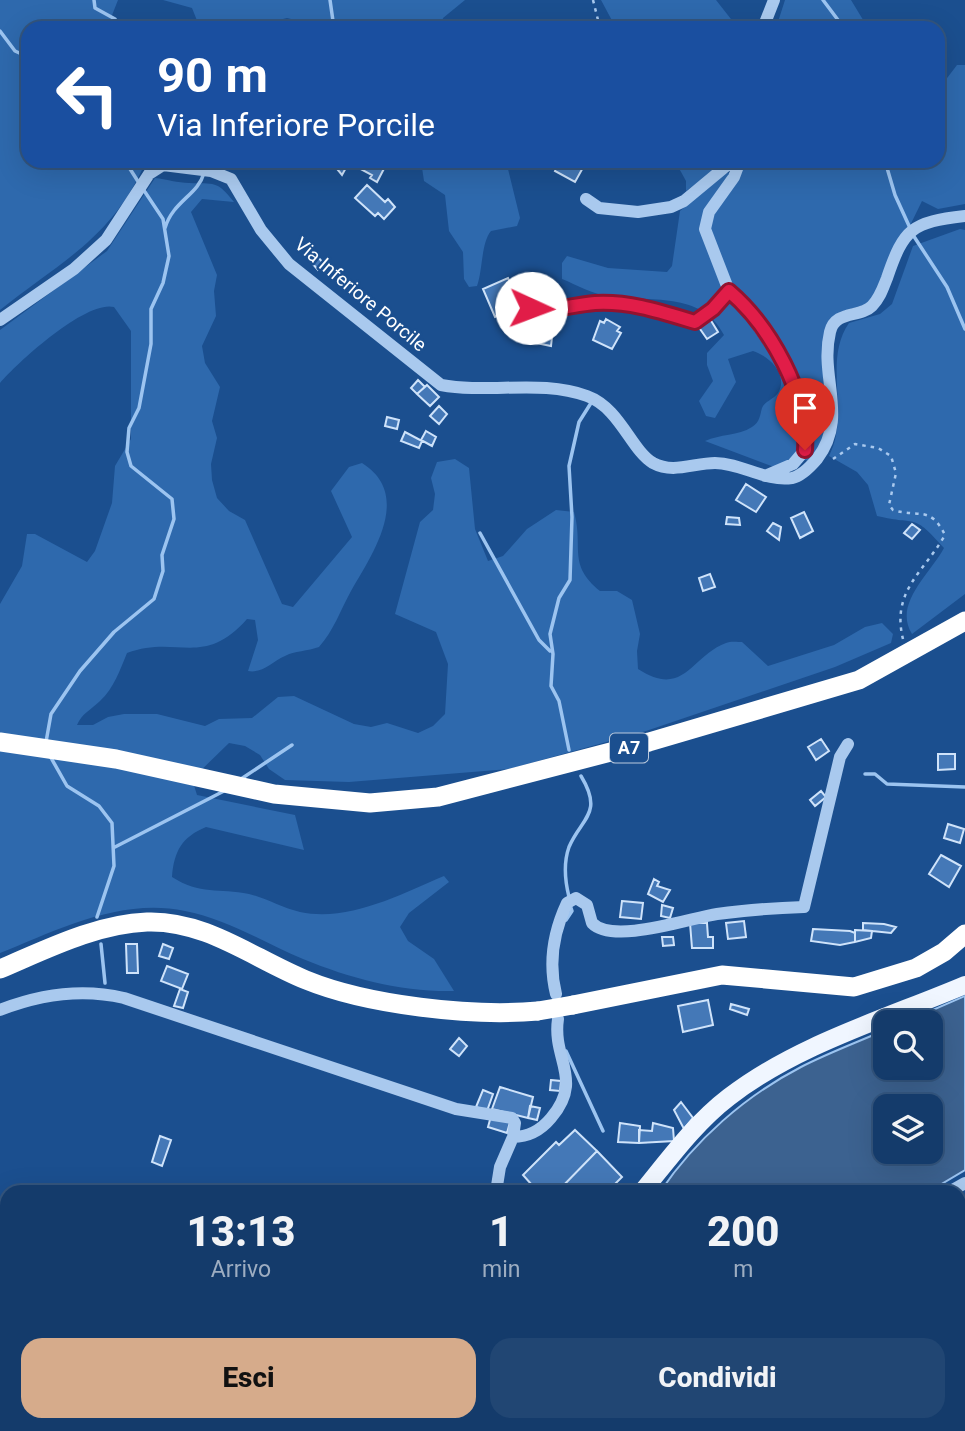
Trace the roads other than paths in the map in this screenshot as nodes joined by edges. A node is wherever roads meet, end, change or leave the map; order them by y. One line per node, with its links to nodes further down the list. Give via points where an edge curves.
1 (774, 0): 2 (street)
2 (766, 21)
3 (158, 168): 11 (street, Via Inferiore Porcile, via 149,174 106,240 74,269)
4 (187, 168): 12 (street, Via Inferiore Porcile, via 231,179 261,230 289,264 441,385 466,390 566,390 591,397 610,411 652,463 674,469 738,465)
5 (724, 168): 7 (street, via 671,207 638,212 599,208)
6 (737, 168): 9 (street, via 709,212 705,229)
7 (586, 199)
8 (965, 216): 12 (street, Via Inferiore Porcile, via 913,228 898,246 871,308 840,317 830,328 827,356 834,416 828,444 796,477)
9 (729, 291): 10 (street, via 695,322 640,305 594,303 551,311); 12 (street, via 742,302 791,374 806,433 805,450 793,464)
10 (531, 308)
11 (0, 320)
12 (765, 476)
13 (965, 621): 14 (highway, A7, via 859,680 438,797 370,803 274,794 116,759)
14 (0, 742)
15 (848, 744): 19 (street, via 840,757 804,907 713,915 668,928 604,931 592,923 587,905 576,898 567,903 552,946 550,973)
16 (965, 934): 17 (highway, bridge, via 916,968 854,987 722,975 514,1013 386,1001 321,986 205,932 164,923 100,930)
17 (0, 969)
18 (965, 985): 24 (main road, via 797,1057 729,1096 695,1128)
19 (556, 994)
20 (0, 1010): 22 (street, via 53,994 84,992 124,998 456,1109 512,1118)
21 (558, 1019): 22 (street, via 566,1095 546,1124 527,1137)
22 (513, 1137): 23 (street)
23 (497, 1185)
24 (648, 1185)

